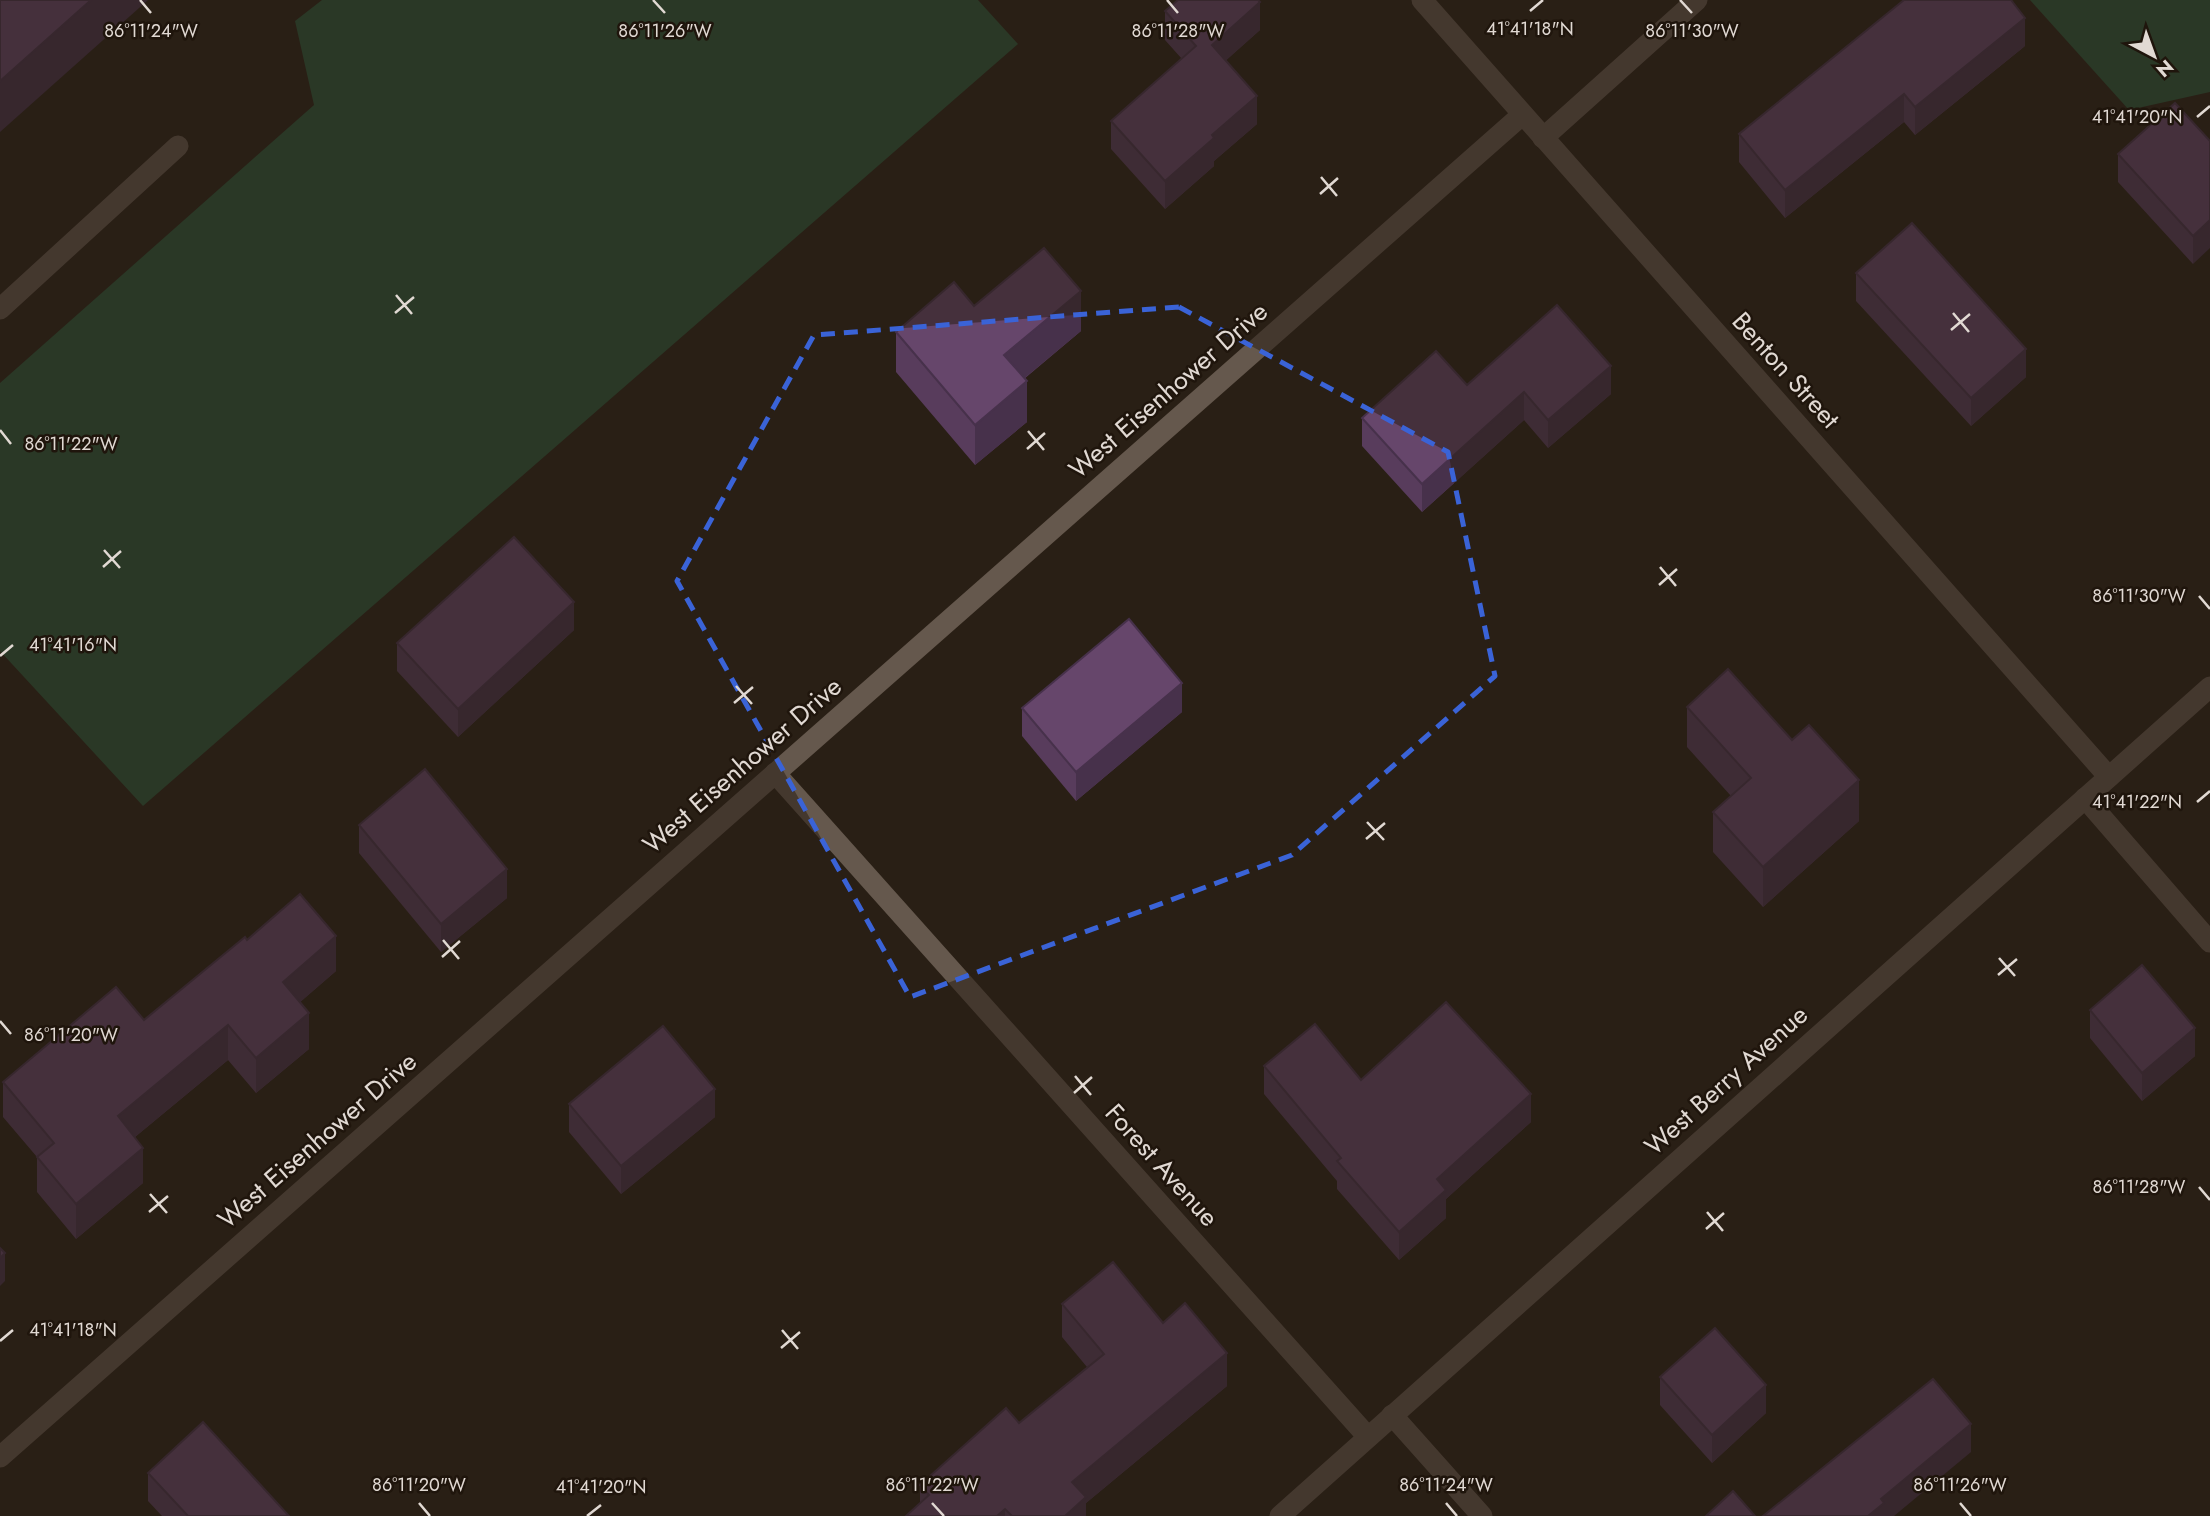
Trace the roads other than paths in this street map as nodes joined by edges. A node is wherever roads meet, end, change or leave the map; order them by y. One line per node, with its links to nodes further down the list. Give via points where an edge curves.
1 (1422, 0): 3 (street, Benton Street)
2 (1697, 0): 4 (street)
3 (1521, 115): 4 (street, Benton Street); 8 (street, West Eisenhower Drive)
4 (1543, 138): 9 (street, Benton Street)
5 (178, 146): 6 (street)
6 (0, 309)
7 (2210, 687): 9 (street, West Berry Avenue)
8 (775, 774): 13 (street, Forest Avenue); 14 (street, West Eisenhower Drive)
9 (2109, 777): 10 (street, West Berry Avenue)
10 (2085, 798): 11 (street); 12 (street, West Berry Avenue)
11 (2210, 942)
12 (1392, 1415): 13 (street, West Berry Avenue); 16 (street)
13 (1368, 1437): 15 (street, West Berry Avenue)
14 (0, 1457)
15 (1280, 1516)
16 (1482, 1516)

